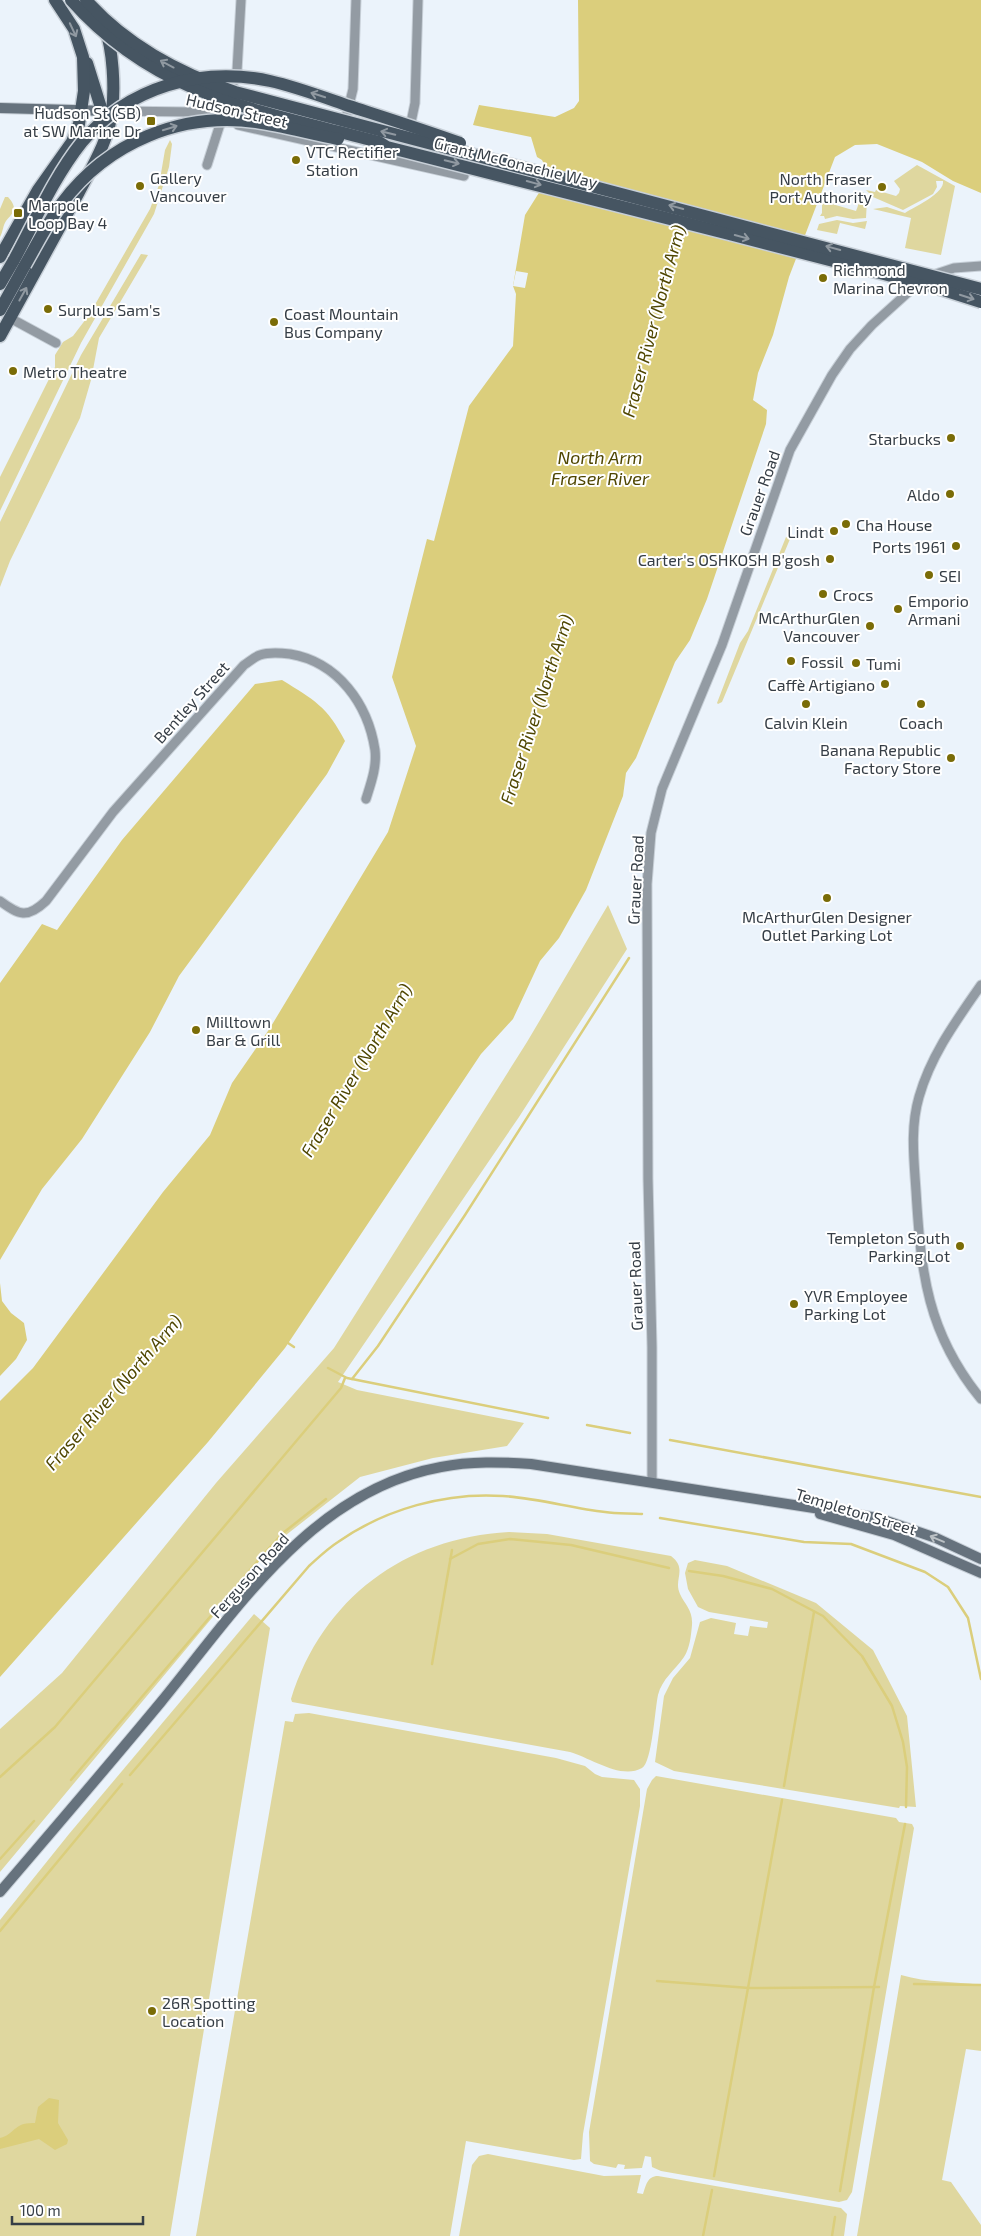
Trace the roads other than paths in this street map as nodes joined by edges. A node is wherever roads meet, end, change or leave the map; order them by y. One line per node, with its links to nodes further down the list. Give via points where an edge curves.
1 (54, 0): 8 (main road, one-way to 8, via 74,29)
2 (71, 0): 13 (main road, Grant McConachie Way, bridge, via 119,46 153,69 191,88 233,104 379,142)
3 (86, 0): 15 (main road, Grant McConachie Way, one-way to 3, bridge, via 214,85 157,59 122,34)
4 (93, 0): 11 (main road, via 108,37 113,88)
5 (240, 0): 12 (street, via 239,62)
6 (356, 0): 14 (street, via 353,90)
7 (418, 0): 16 (street, via 415,103)
8 (83, 57): 10 (main road); 11 (main road)
9 (0, 108): 10 (street, Hudson Street)
10 (81, 110): 11 (street, Hudson Street); 19 (main road, via 72,142)
11 (107, 111): 12 (street, Hudson Street, via 193,112); 20 (main road, via 108,129)
12 (222, 120): 14 (street, Hudson Street); 17 (street)
13 (387, 147): 22 (main road, one-way to 13, bridge, via 88,173 137,140 173,127 214,121 256,122 377,148); 26 (main road, Grant McConachie Way, one-way to 26, bridge, via 934,287)
14 (338, 148): 16 (street, Hudson Street)
15 (487, 157): 22 (main road, one-way to 22, bridge, via 477,149 271,81 219,76 180,81 124,105 84,141 63,170); 25 (main road, Grant McConachie Way, one-way to 15, bridge)
16 (402, 161): 18 (street, Hudson Street)
17 (207, 165)
18 (464, 176)
19 (38, 190): 20 (street); 21 (main road)
20 (71, 207): 28 (main road, one-way to 20)
21 (0, 257)
22 (19, 262): 24 (main road); 27 (main road)
23 (981, 266): 35 (street, Grauer Road, via 966,266 924,278 872,325 832,375 790,450 722,645 662,789 651,833 648,903)
24 (0, 284)
25 (981, 288)
26 (981, 302)
27 (0, 310)
28 (10, 318): 29 (main road); 30 (street)
29 (0, 336)
30 (56, 343)
31 (366, 799): 32 (street, Bentley Street, via 375,753 361,705 335,674 304,657 280,653 260,655 244,666 113,812 38,909 28,913 16,912)
32 (0, 901)
33 (981, 985): 34 (street, via 931,1064 919,1098 913,1142 919,1237 931,1308 951,1358)
34 (981, 1399)
35 (652, 1482): 36 (street, Templeton Street); 41 (street, Ferguson Road, via 531,1464 473,1463 440,1467 382,1486 331,1515 274,1566)
36 (776, 1503): 37 (street, Templeton Street, via 879,1530); 38 (street, Templeton Street, one-way to 36, via 936,1538 878,1518)
37 (947, 1558): 39 (street, Templeton Street); 40 (street, via 966,1568)
38 (981, 1559)
39 (981, 1573)
40 (981, 1582)
41 (0, 1892)

